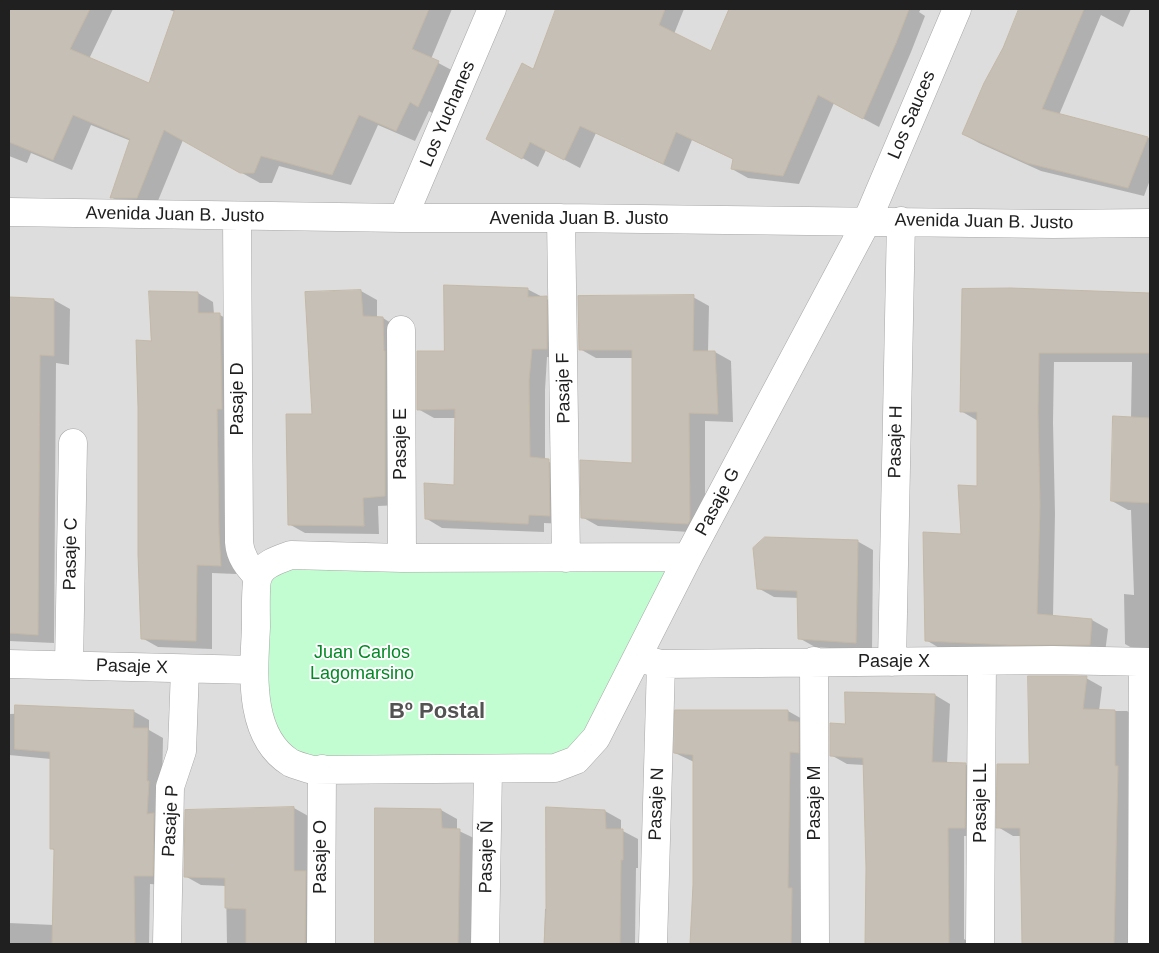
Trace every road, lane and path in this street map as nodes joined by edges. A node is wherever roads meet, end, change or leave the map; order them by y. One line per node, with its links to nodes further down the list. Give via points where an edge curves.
1 (492, 9): 5 (street, Los Yuchanes)
2 (957, 9): 7 (street, Los Sauces)
3 (9, 212): 4 (street, Avenida Juan B. Justo)
4 (237, 216): 5 (street, Avenida Juan B. Justo); 15 (street, Pasaje D, via 239,542 244,560)
5 (404, 218): 6 (street, Avenida Juan B. Justo)
6 (561, 218): 7 (street, Avenida Juan B. Justo); 14 (street, Pasaje F)
7 (867, 221): 8 (street, Avenida Juan B. Justo); 12 (street, Pasaje G)
8 (900, 221): 9 (street, Avenida Juan B. Justo); 18 (street, Pasaje H)
9 (1150, 223)
10 (401, 330): 13 (street, Pasaje E)
11 (72, 443): 22 (street, Pasaje C)
12 (688, 557): 14 (street); 16 (street, Pasaje G)
13 (402, 558): 14 (street); 15 (street, via 291,555 269,564)
14 (566, 558)
15 (258, 577): 24 (street)
16 (649, 661): 17 (street, Pasaje X); 26 (street, Pasaje G, via 596,738 576,760 554,768); 30 (street, Pasaje N)
17 (814, 661): 18 (street, Pasaje X); 31 (street, Pasaje M)
18 (892, 662): 19 (street, Pasaje X)
19 (982, 662): 20 (street, Pasaje X); 32 (street, Pasaje LL)
20 (1147, 662): 33 (street)
21 (9, 664): 22 (street, Pasaje X)
22 (69, 665): 23 (street, Pasaje X)
23 (185, 669): 24 (street, Pasaje X); 27 (street, Pasaje P, via 182,752 170,787)
24 (254, 670): 25 (street, via 258,715 264,735 277,752 293,764 313,770)
25 (322, 769): 26 (street); 28 (street, Pasaje O)
26 (488, 769): 29 (street, Pasaje Ñ)
27 (167, 944)
28 (321, 944)
29 (485, 944)
30 (653, 944)
31 (815, 944)
32 (980, 944)
33 (1142, 944)

